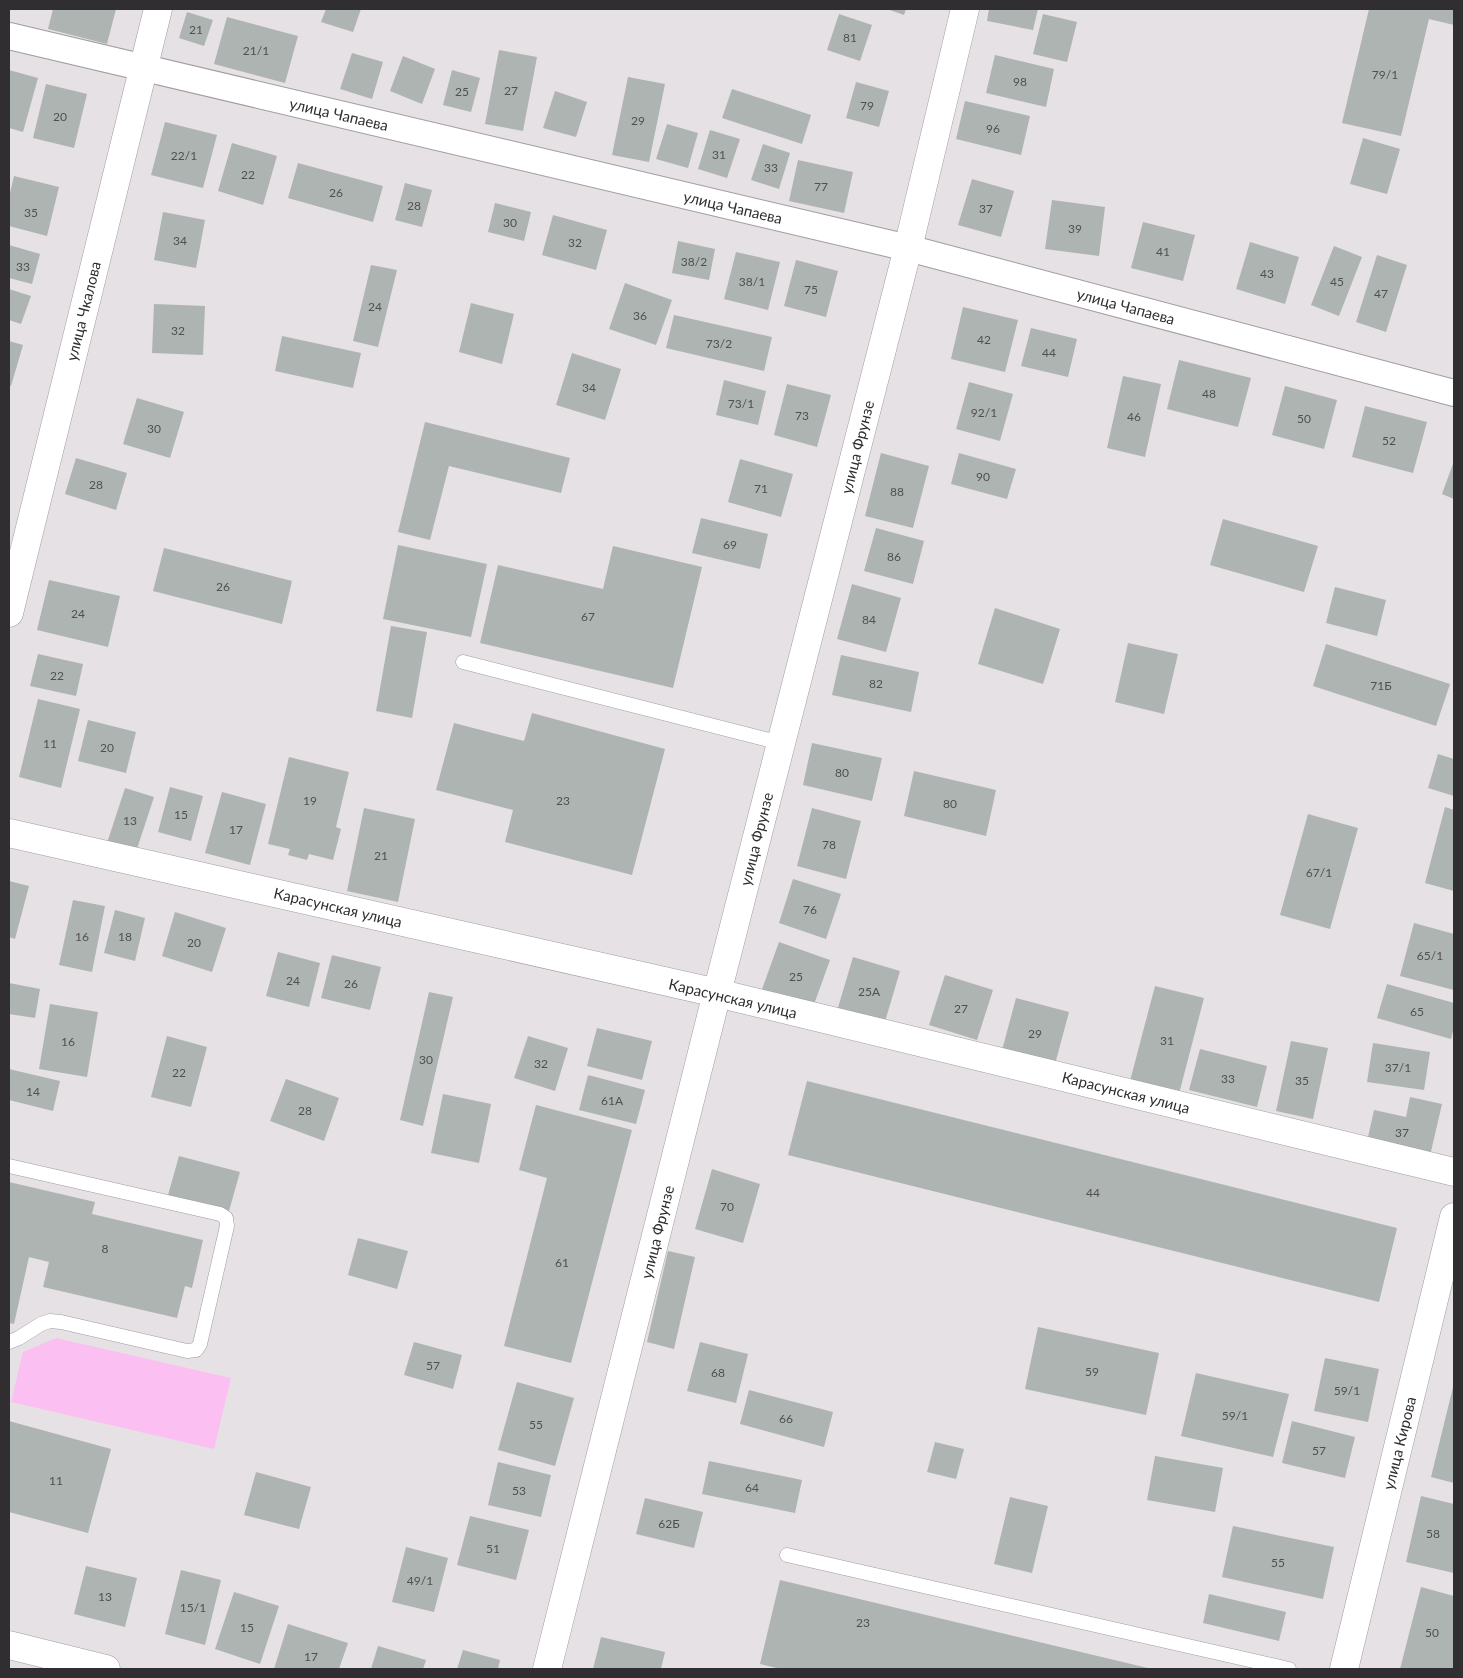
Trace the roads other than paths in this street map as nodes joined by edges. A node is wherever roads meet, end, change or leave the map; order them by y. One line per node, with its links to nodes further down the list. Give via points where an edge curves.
1 (158, 9): 4 (street, улица Чкалова)
2 (965, 9): 5 (street, улица Фрунзе)
3 (9, 36): 4 (street, улица Чапаева)
4 (143, 68): 5 (street, улица Чапаева); 7 (street, улица Чкалова)
5 (908, 248): 6 (street, улица Чапаева); 9 (street, улица Фрунзе)
6 (1454, 393)
7 (9, 613)
8 (463, 662): 9 (lane)
9 (781, 743): 11 (street, улица Фрунзе)
10 (9, 833): 11 (street, Карасунская улица)
11 (717, 993): 13 (street, Карасунская улица); 19 (street, улица Фрунзе)
12 (9, 1166): 15 (lane, via 220,1214 226,1218 227,1226 196,1350 187,1351 50,1321)
13 (1454, 1172)
14 (1454, 1217): 21 (street, улица Кирова)
15 (9, 1342)
16 (787, 1555): 20 (lane)
17 (9, 1646): 18 (street)
18 (106, 1669)
19 (547, 1669)
20 (1288, 1669)
21 (1344, 1669)

